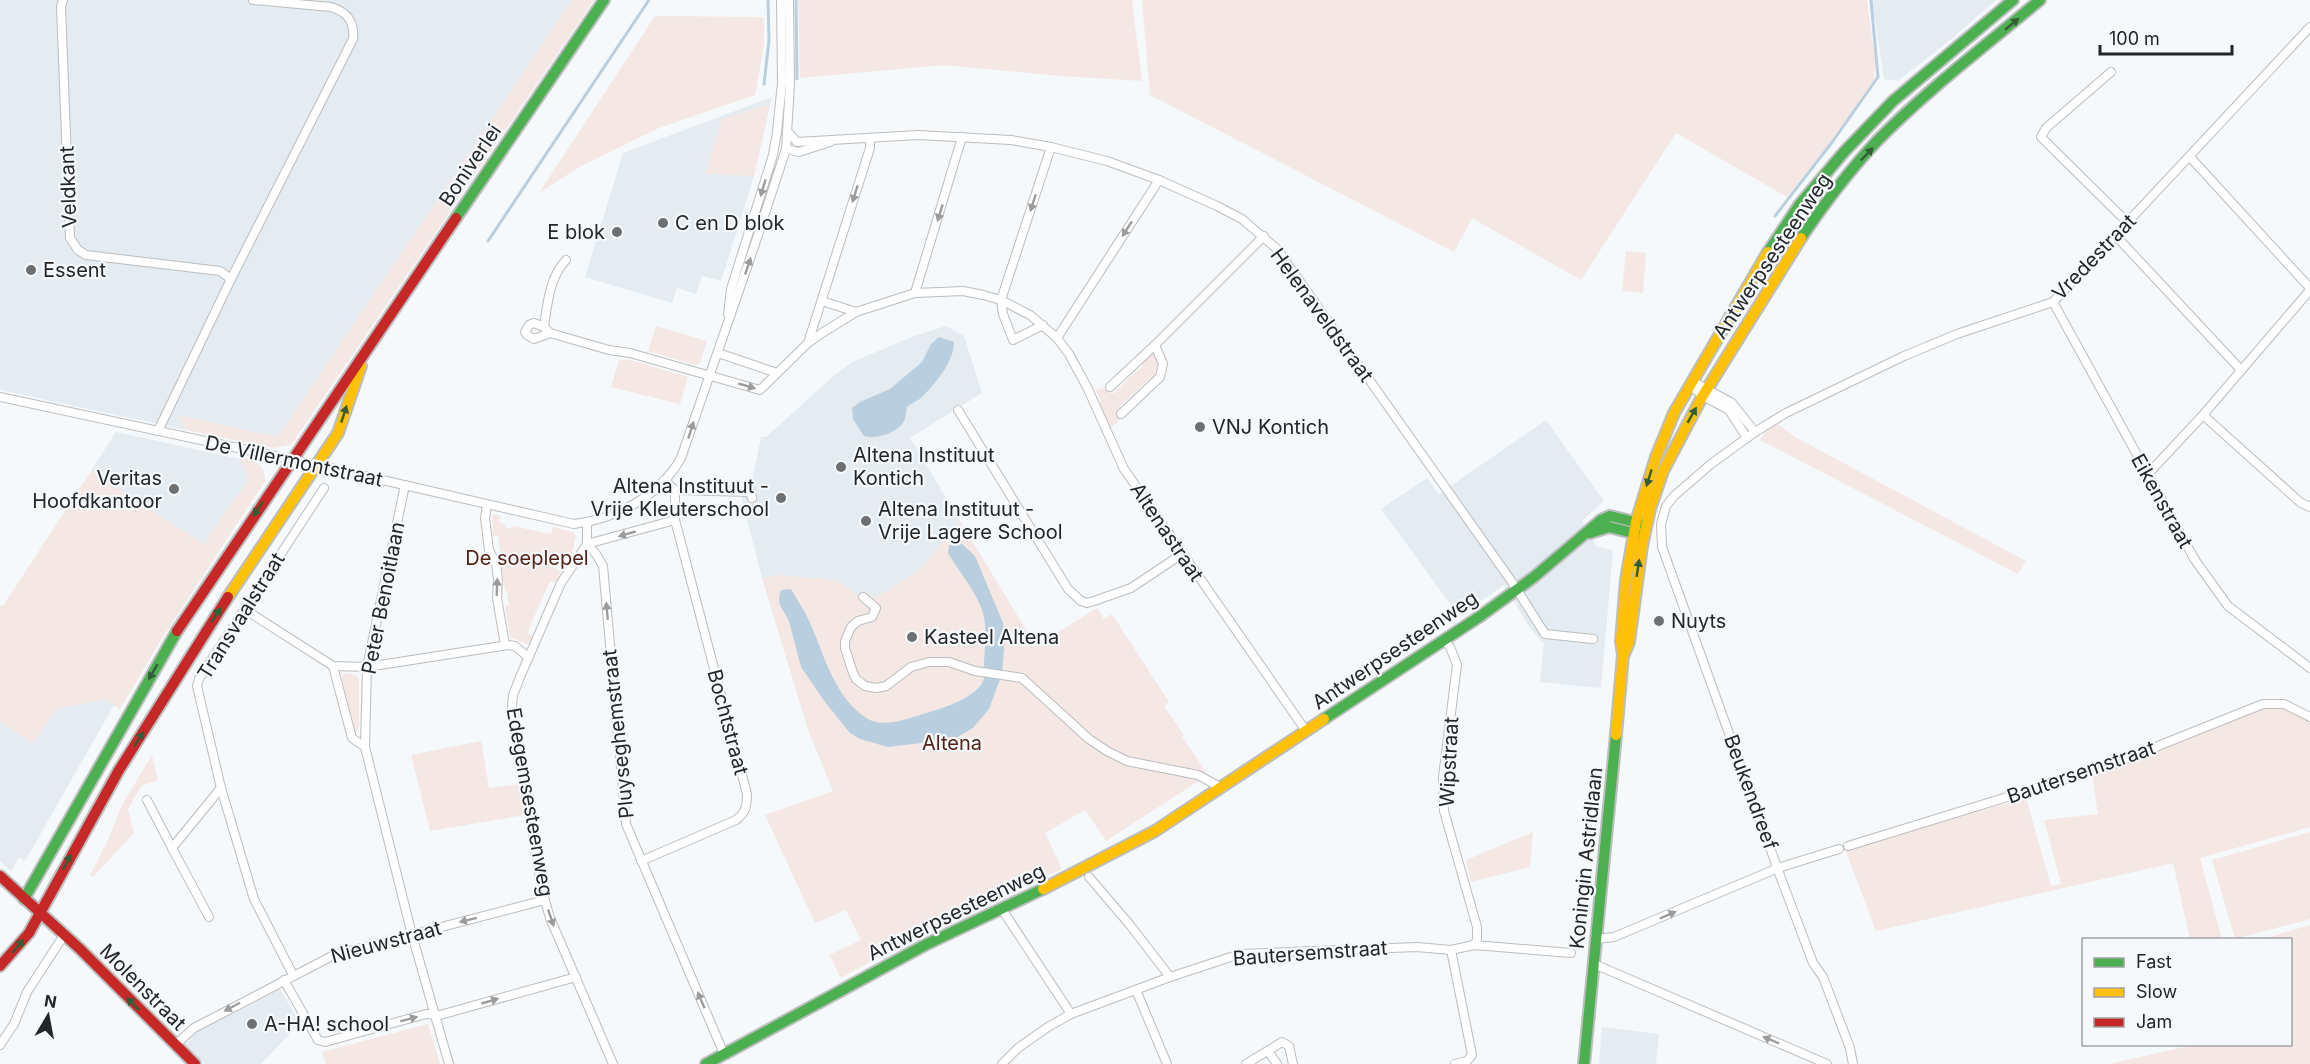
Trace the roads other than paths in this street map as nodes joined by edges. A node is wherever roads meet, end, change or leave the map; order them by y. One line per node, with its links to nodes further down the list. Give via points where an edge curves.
1 (63, 0): 24 (street, Veldkant, via 73,245 87,255 220,271)
2 (253, 0): 24 (street, via 331,6 351,19 354,30 353,39)
3 (604, 0): 39 (main road, Boniverlei)
4 (781, 0): 10 (street)
5 (789, 0): 10 (street)
6 (2013, 0): 44 (main road, Antwerpsesteenweg, via 1893,101 1800,204)
7 (2040, 0): 46 (main road, Antwerpsesteenweg, one-way to 7, via 1816,215 1857,163 1904,116)
8 (2310, 27): 18 (street, Vredestraat)
9 (2112, 72): 20 (street, via 2046,128 2041,137)
10 (785, 98): 11 (street); 12 (street)
11 (787, 131): 15 (street, Helenaveldstraat, via 797,142); 17 (street)
12 (777, 132): 17 (street); 32 (street, one-way to 32, via 731,289)
13 (962, 137): 14 (street, Helenaveldstraat); 16 (street, Helenaveldstraat); 26 (street, one-way to 26)
14 (870, 138): 15 (street, Helenaveldstraat); 28 (street, one-way to 28)
15 (830, 141): 17 (street, Helenaveldstraat, via 799,152)
16 (1051, 147): 19 (street, Helenaveldstraat); 27 (street, one-way to 27)
17 (786, 149): 32 (street, one-way to 17)
18 (2190, 157): 20 (street, Vredestraat); 25 (street)
19 (1159, 180): 21 (street, Helenaveldstraat, via 1242,219); 36 (street, one-way to 36)
20 (2128, 223): 22 (street, Vredestraat)
21 (1264, 236): 38 (street); 70 (street, Helenaveldstraat)
22 (2116, 236): 29 (street, Vredestraat); 41 (street)
23 (566, 260): 30 (street, via 558,267)
24 (231, 279): 51 (street)
25 (2310, 289): 41 (street)
26 (915, 293): 27 (street, Altenastraat, via 963,291); 31 (street, Altenastraat)
27 (1001, 300): 34 (street, Altenastraat); 34 (street, via 1012,340)
28 (822, 301): 31 (street); 37 (street)
29 (2053, 302): 52 (street, Vredestraat, via 1904,356); 56 (street, Eikenstraat)
30 (547, 305): 33 (street); 35 (street)
31 (856, 312): 37 (street, Altenastraat)
32 (729, 322): 40 (street)
33 (534, 323): 35 (street); 35 (street, via 525,332 530,338)
34 (1043, 325): 36 (street, Altenastraat)
35 (547, 330): 43 (street)
36 (1057, 338): 69 (street, Altenastraat, via 1087,387 1124,469)
37 (808, 343): 42 (street, Altenastraat)
38 (1155, 345): 45 (street); 49 (street, via 1163,364 1160,377)
39 (367, 350): 54 (main road, Boniverlei); 55 (main road, Boniverlei, one-way to 39, via 338,433)
40 (718, 353): 42 (street); 43 (street)
41 (2241, 370): 50 (street)
42 (777, 373): 43 (street, Altenastraat, one-way to 42, via 760,390)
43 (710, 376): 57 (street, one-way to 43, via 684,452)
44 (1691, 383): 46 (street); 67 (main road, Antwerpsesteenweg, one-way to 67, via 1656,457)
45 (1110, 387)
46 (1706, 392): 52 (street, via 1732,403); 53 (street, via 1729,410); 67 (main road, Antwerpsesteenweg, one-way to 46, via 1677,442)
47 (0, 397): 51 (street, De Villermontstraat)
48 (958, 410): 69 (street, via 1068,589 1081,601 1090,602 1131,588)
49 (1121, 414)
50 (2203, 415): 56 (street); 63 (street)
51 (158, 431): 54 (street, De Villermontstraat)
52 (1755, 432): 53 (street, Vredestraat)
53 (1747, 438): 64 (street, Vredestraat, via 1674,496)
54 (291, 460): 55 (street, De Villermontstraat); 93 (main road, Boniverlei, one-way to 93, via 169,644)
55 (317, 465): 58 (street, De Villermontstraat); 95 (main road, Boniverlei, one-way to 55, via 119,770)
56 (2148, 474): 79 (street, Eikenstraat, via 2216,593)
57 (664, 480): 60 (street); 66 (street, via 626,509)
58 (405, 485): 62 (street, De Villermontstraat); 78 (street, Peter Benoitlaan)
59 (324, 488): 72 (street, Transvaalstraat)
60 (675, 490): 61 (street, via 751,492); 65 (street)
61 (752, 498)
62 (487, 505): 66 (street, De Villermontstraat, via 573,525); 75 (street, one-way to 62, via 496,564 489,550 485,519)
63 (2310, 507)
64 (1663, 515): 90 (street, Beukendreef, via 1662,548)
65 (675, 520): 68 (street, one-way to 68); 89 (street, Bochtstraat, via 747,805 736,820)
66 (587, 523): 68 (street)
67 (1640, 529): 70 (main road, Antwerpsesteenweg, via 1610,516 1596,523); 100 (main road, Koningin Astridlaan, via 1629,642 1623,655)
68 (587, 544): 76 (street, Edegemsesteenweg, via 561,583); 89 (street, Pluyseghemstraat, one-way to 68, via 624,814 603,566)
69 (1182, 554): 81 (street, Altenastraat)
70 (1517, 589): 73 (street, Helenaveldstraat, via 1545,634); 74 (main road, Antwerpsesteenweg)
71 (864, 597): 83 (street, via 876,608 872,616 851,627 845,648 860,683 881,688 911,667 929,662 949,662 985,673 1022,678 1107,751 1127,761 1198,775)
72 (244, 609): 77 (street); 84 (street, Transvaalstraat, via 197,686)
73 (1593, 639)
74 (1447, 644): 81 (main road, Antwerpsesteenweg); 101 (street, Wipstraat, via 1457,665 1443,777 1444,811 1477,927)
75 (505, 645): 76 (street, via 515,646); 78 (street)
76 (528, 657): 94 (street, Edegemsesteenweg, via 513,695 512,711)
77 (333, 666): 78 (street); 82 (street, Peter Benoitlaan, via 352,738)
78 (367, 667): 82 (street, Peter Benoitlaan)
79 (2310, 668)
80 (2310, 717): 86 (street, Bautersemstraat, via 2283,704 2263,704 2108,766)
81 (1306, 731): 83 (main road, Antwerpsesteenweg)
82 (364, 747): 99 (street, Peter Benoitlaan)
83 (1220, 787): 116 (main road, Antwerpsesteenweg, via 1155,831 1105,858 925,945)
84 (221, 788): 87 (street); 106 (street, Transvaalstraat, via 254,899)
85 (147, 800): 87 (street)
86 (1848, 846)
87 (172, 848): 97 (street)
88 (1839, 849): 90 (street)
89 (641, 861): 116 (street, Pluyseghemstraat, one-way to 89)
90 (1778, 868): 100 (street, one-way to 90, via 1614,937); 129 (street, Beukendreef, via 1813,963 1823,977)
91 (0, 876): 93 (main road)
92 (1089, 877): 108 (street)
93 (24, 899): 95 (main road)
94 (545, 900): 99 (street, Nieuwstraat, one-way to 99); 107 (street, Edegemsesteenweg, one-way to 107)
95 (40, 914): 98 (main road, Molenstraat); 105 (main road, Boniverlei, one-way to 95)
96 (1005, 914): 111 (street)
97 (209, 917)
98 (64, 935): 113 (street, via 27,992); 114 (main road, Molenstraat, one-way to 98)
99 (412, 935): 106 (street, Nieuwstraat, via 334,955); 112 (street, Peter Benoitlaan)
100 (1596, 939): 104 (main road, Koningin Astridlaan)
101 (1474, 945): 102 (street, Bautersemstraat); 103 (street, Bautersemstraat)
102 (1451, 950): 108 (street, Bautersemstraat, via 1417,947 1251,953); 127 (street, via 1472,1054 1467,1061)
103 (1571, 953)
104 (1594, 964): 117 (street, one-way to 104); 128 (main road, Koningin Astridlaan)
105 (0, 966)
106 (293, 975): 109 (street, Nieuwstraat)
107 (576, 977): 112 (street, one-way to 107); 120 (street, Edegemsesteenweg)
108 (1170, 977): 110 (street, Bautersemstraat)
109 (284, 980): 112 (street, one-way to 112, via 321,1041); 114 (street, Nieuwstraat, one-way to 114, via 194,1028)
110 (1136, 990): 111 (street, Bautersemstraat); 123 (street)
111 (1071, 1014): 122 (street, Bautersemstraat, via 1018,1048)
112 (434, 1015): 119 (street, Peter Benoitlaan)
113 (0, 1045)
114 (175, 1045): 118 (main road, Molenstraat)
115 (1268, 1051): 124 (street); 125 (street); 126 (street, via 1287,1043)
116 (724, 1054): 121 (main road, Antwerpsesteenweg)
117 (1826, 1063)
118 (195, 1064)
119 (449, 1064)
120 (613, 1064)
121 (706, 1064)
122 (1002, 1064)
123 (1167, 1064)
124 (1246, 1064)
125 (1277, 1064)
126 (1293, 1064)
127 (1455, 1064)
128 (1584, 1064)
129 (1853, 1064)

